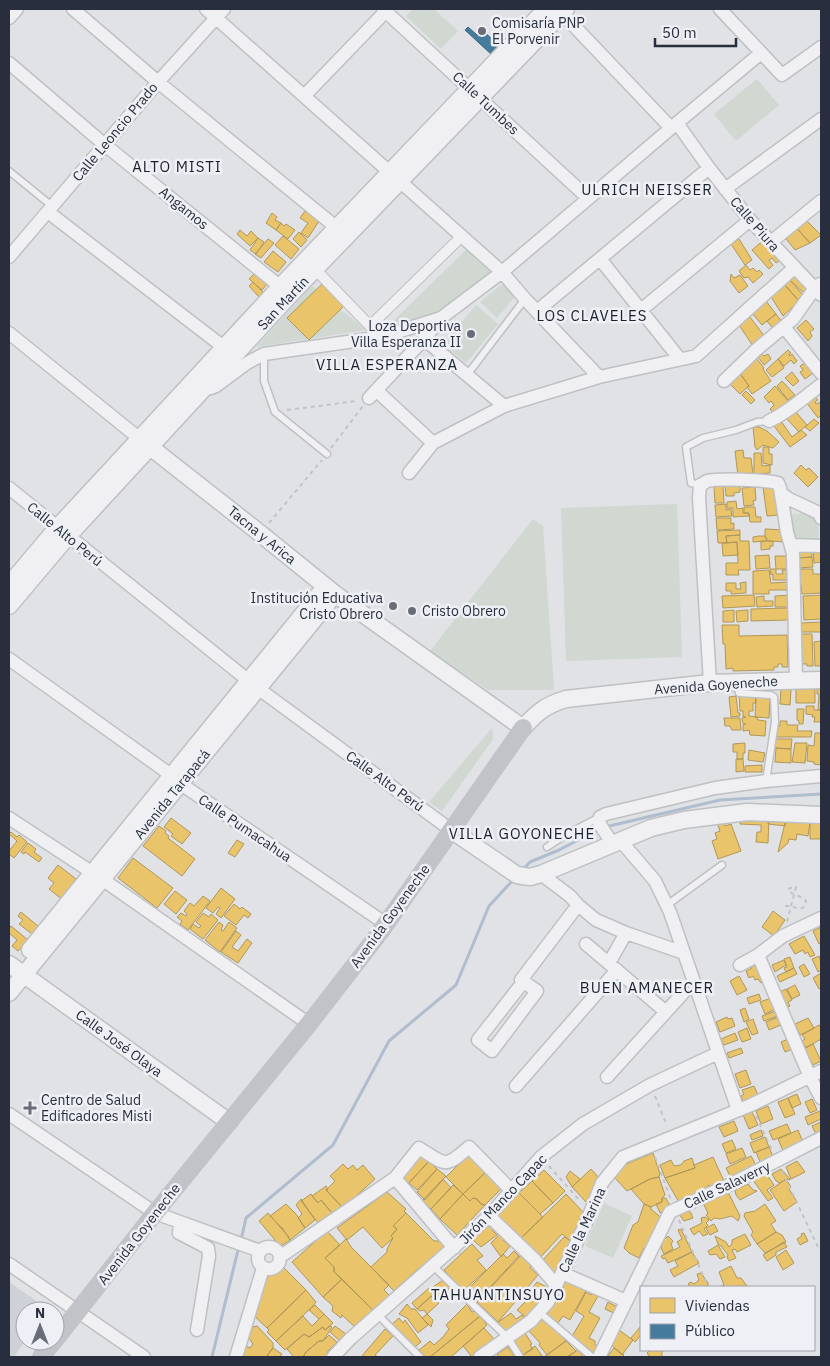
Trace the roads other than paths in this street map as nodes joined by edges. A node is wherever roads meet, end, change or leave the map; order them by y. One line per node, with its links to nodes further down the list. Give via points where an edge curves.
1 (17, 9): 7 (street)
2 (73, 9): 11 (street)
3 (386, 9): 12 (street, Calle Tumbes); 13 (street)
4 (720, 9): 9 (street)
5 (558, 10): 12 (street, San Martín); 15 (street, Calle Piura)
6 (215, 12): 11 (street, Calle Leoncio Prado); 13 (street)
7 (9, 18)
8 (821, 46): 9 (street, via 782,75)
9 (761, 53): 15 (street)
10 (9, 63): 16 (street, Angamos)
11 (158, 82): 16 (street, Calle Leoncio Prado); 25 (street)
12 (475, 92): 19 (street, San Martín); 21 (street, Calle Tumbes)
13 (304, 95): 19 (street)
14 (821, 118): 20 (street)
15 (674, 125): 17 (street, Calle Piura); 21 (street)
16 (104, 145): 23 (street, Calle Leoncio Prado); 34 (street, Angamos)
17 (709, 168): 20 (street, Calle Piura); 29 (street)
18 (9, 172): 23 (lane)
19 (396, 176): 25 (street, San Martín); 26 (street)
20 (725, 189): 24 (street, Calle Piura)
21 (588, 198): 32 (street)
22 (821, 201): 27 (street)
23 (50, 209): 28 (street, Calle Leoncio Prado); 42 (street)
24 (750, 220): 27 (street, Calle Piura); 36 (street)
25 (341, 232): 31 (street, San Martín); 34 (street, San Martín)
26 (462, 236): 31 (street, via 370,326); 32 (street)
27 (771, 242): 30 (street, Calle Piura)
28 (9, 257)
29 (600, 259): 36 (street); 37 (street)
30 (794, 268): 33 (street, Calle Piura); 44 (street, via 696,356)
31 (315, 269): 34 (street, San Martín)
32 (502, 272): 35 (street); 38 (street)
33 (819, 289): 39 (street)
34 (285, 290): 42 (street, San Martín)
35 (525, 299): 37 (street); 46 (lane)
36 (641, 310): 44 (street)
37 (537, 312): 47 (street)
38 (441, 318): 41 (street); 43 (street, via 382,337)
39 (784, 327): 45 (street); 48 (street)
40 (9, 333): 53 (street, Tacna y Arica)
41 (424, 340): 46 (street); 54 (street, via 373,394)
42 (229, 352): 49 (street, San Martín)
43 (264, 354): 49 (street, via 216,386); 55 (lane, via 264,381 275,412)
44 (679, 358): 47 (street)
45 (821, 373)
46 (466, 375): 51 (street)
47 (599, 377): 51 (street)
48 (724, 381)
49 (201, 383): 53 (street, San Martín)
50 (821, 386): 52 (street)
51 (504, 406): 54 (street)
52 (769, 421): 57 (lane, via 703,438 686,447 691,483)
53 (145, 443): 61 (street, San Martín); 65 (street, Tacna y Arica)
54 (433, 443): 56 (street)
55 (327, 454)
56 (409, 473)
57 (700, 486): 59 (street, via 707,481 765,480 778,483); 71 (street)
58 (9, 488): 61 (street, Calle Alto Perú)
59 (781, 493): 60 (street, via 819,513); 62 (street)
60 (821, 518)
61 (63, 532): 64 (street, San Martín); 66 (street, San Martín); 72 (street, Calle Alto Perú)
62 (791, 545): 63 (street); 68 (street)
63 (821, 546)
64 (9, 585)
65 (330, 590): 72 (street, Avenida Tarapacá); 73 (street, Tacna y Arica)
66 (9, 606)
67 (9, 659): 75 (street, Calle Pumacahua)
68 (796, 680): 69 (street, Avenida Goyeneche); 70 (street, Avenida Goyeneche)
69 (821, 680)
70 (738, 682): 71 (street, Avenida Goyeneche); 76 (lane, via 740,692 771,694 774,697 775,722)
71 (710, 683): 73 (street, Avenida Goyeneche, via 566,699 549,704)
72 (254, 685): 75 (street, Avenida Tarapacá); 79 (street, Calle Alto Perú)
73 (523, 728): 79 (main road, Avenida Goyeneche)
74 (821, 776): 76 (street)
75 (176, 780): 83 (street, Avenida Tarapacá); 88 (street, Calle Pumacahua)
76 (766, 781): 80 (street, via 715,788 606,814)
77 (821, 815): 80 (street, via 747,812 651,828)
78 (9, 818): 83 (street)
79 (451, 830): 84 (street, Calle Alto Perú, via 507,869 518,875); 88 (main road, Avenida Goyeneche)
80 (607, 831): 81 (lane, via 567,834); 84 (street); 86 (street, via 656,881)
81 (547, 847)
82 (722, 864): 86 (lane)
83 (97, 876): 95 (street, Avenida Tarapacá); 100 (street)
84 (535, 876): 85 (street, via 570,896)
85 (578, 905): 89 (street, via 596,920); 96 (street)
86 (667, 905): 91 (street)
87 (821, 918): 92 (street, via 783,936)
88 (386, 924): 100 (main road, Avenida Goyeneche)
89 (626, 933): 91 (street); 94 (street)
90 (586, 944): 94 (street)
91 (684, 953): 101 (street)
92 (758, 955): 93 (street); 102 (street)
93 (740, 965)
94 (613, 967): 99 (street); 104 (street)
95 (14, 971): 98 (street, Avenida Tarapacá); 108 (street, Calle José Olaya)
96 (524, 981): 96 (street, via 478,1040 492,1051 537,991)
97 (684, 992): 99 (street)
98 (9, 993)
99 (666, 1012): 103 (street)
100 (309, 1024): 108 (main road, Avenida Goyeneche)
101 (718, 1053): 106 (street); 111 (street, Jirón Manco Capac, via 650,1084 583,1124 541,1157)
102 (816, 1074): 105 (street); 106 (street, Calle la Marina)
103 (607, 1077)
104 (516, 1086)
105 (821, 1098)
106 (738, 1110): 121 (street, Calle la Marina, via 623,1157 602,1183)
107 (9, 1114): 112 (street)
108 (230, 1122): 112 (main road, Avenida Goyeneche)
109 (821, 1138): 123 (street, Calle Salaverry, via 670,1212)
110 (395, 1178): 111 (street, via 419,1148 440,1161 449,1162 468,1147); 115 (street); 117 (street)
111 (512, 1191): 113 (street, Jirón Manco Capac)
112 (154, 1213): 114 (street); 124 (main road, Avenida Goyeneche)
113 (489, 1216): 115 (street, Jirón Manco Capac); 122 (street)
114 (180, 1223): 116 (street); 128 (street, via 180,1233 208,1248)
115 (454, 1248): 119 (street, Jirón Manco Capac)
116 (260, 1251): 117 (street, via 269,1246); 120 (street, via 258,1258)
117 (280, 1255): 120 (street, via 278,1266)
118 (9, 1264): 124 (street)
119 (434, 1266): 126 (street, Jirón Manco Capac); 129 (lane)
120 (263, 1268): 131 (street)
121 (562, 1273): 122 (street, Calle la Marina); 123 (street)
122 (556, 1284): 125 (street, Calle la Marina, via 548,1302)
123 (626, 1301): 137 (street, Calle Salaverry)
124 (77, 1312): 127 (main road, Avenida Goyeneche); 130 (street)
125 (539, 1312): 129 (street, Calle la Marina); 136 (lane)
126 (378, 1315): 132 (street, Jirón Manco Capac); 133 (lane)
127 (65, 1327)
128 (197, 1330)
129 (508, 1338): 134 (street, Calle la Marina); 135 (lane)
130 (144, 1357)
131 (236, 1357)
132 (333, 1357)
133 (420, 1357)
134 (480, 1357)
135 (520, 1357)
136 (592, 1357)
137 (599, 1357)

